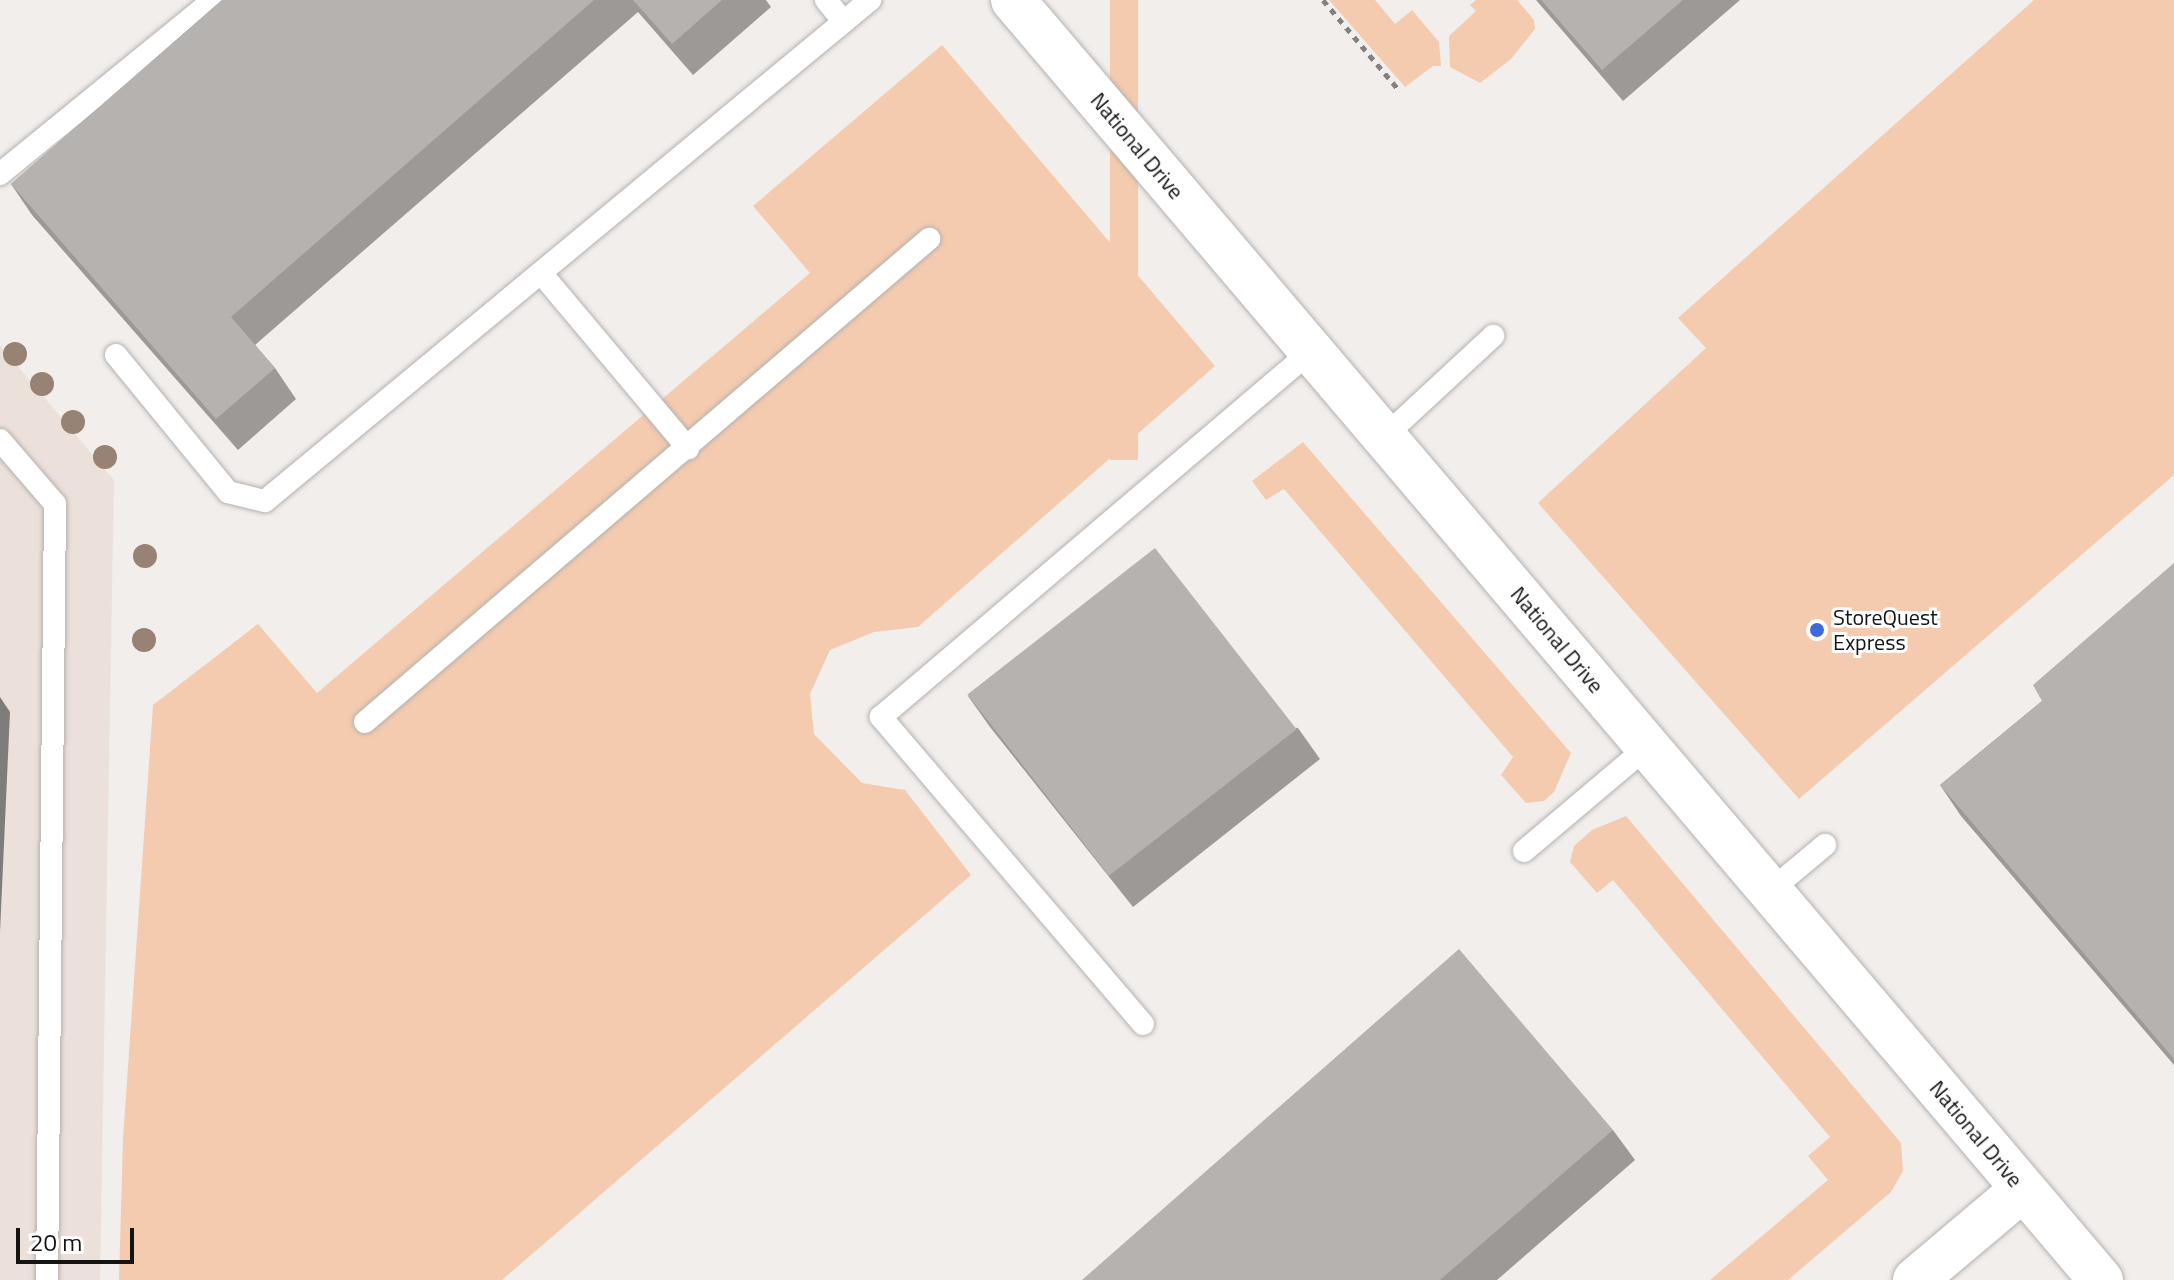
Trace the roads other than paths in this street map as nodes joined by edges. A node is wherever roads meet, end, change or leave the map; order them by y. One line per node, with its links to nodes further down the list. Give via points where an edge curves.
1 (213, 0): 6 (lane)
2 (826, 0): 5 (lane)
3 (870, 0): 5 (lane)
4 (1013, 0): 10 (street, National Drive)
5 (844, 22): 8 (lane)
6 (0, 174)
7 (929, 239): 14 (lane)
8 (541, 273): 11 (lane, via 265,501 228,492); 14 (lane)
9 (1493, 336): 12 (lane)
10 (1311, 351): 12 (street, National Drive); 20 (lane, via 881,717)
11 (116, 355)
12 (1384, 437): 16 (street, National Drive)
13 (0, 440): 22 (lane, via 55,504)
14 (688, 448): 15 (lane)
15 (365, 722)
16 (1647, 747): 18 (lane); 19 (street, National Drive)
17 (1825, 845): 19 (lane)
18 (1524, 851)
19 (1770, 891): 21 (street, National Drive)
20 (1143, 1024)
21 (2023, 1189): 23 (street); 24 (street, National Drive)
22 (47, 1280)
23 (1915, 1280)
24 (2101, 1280)

